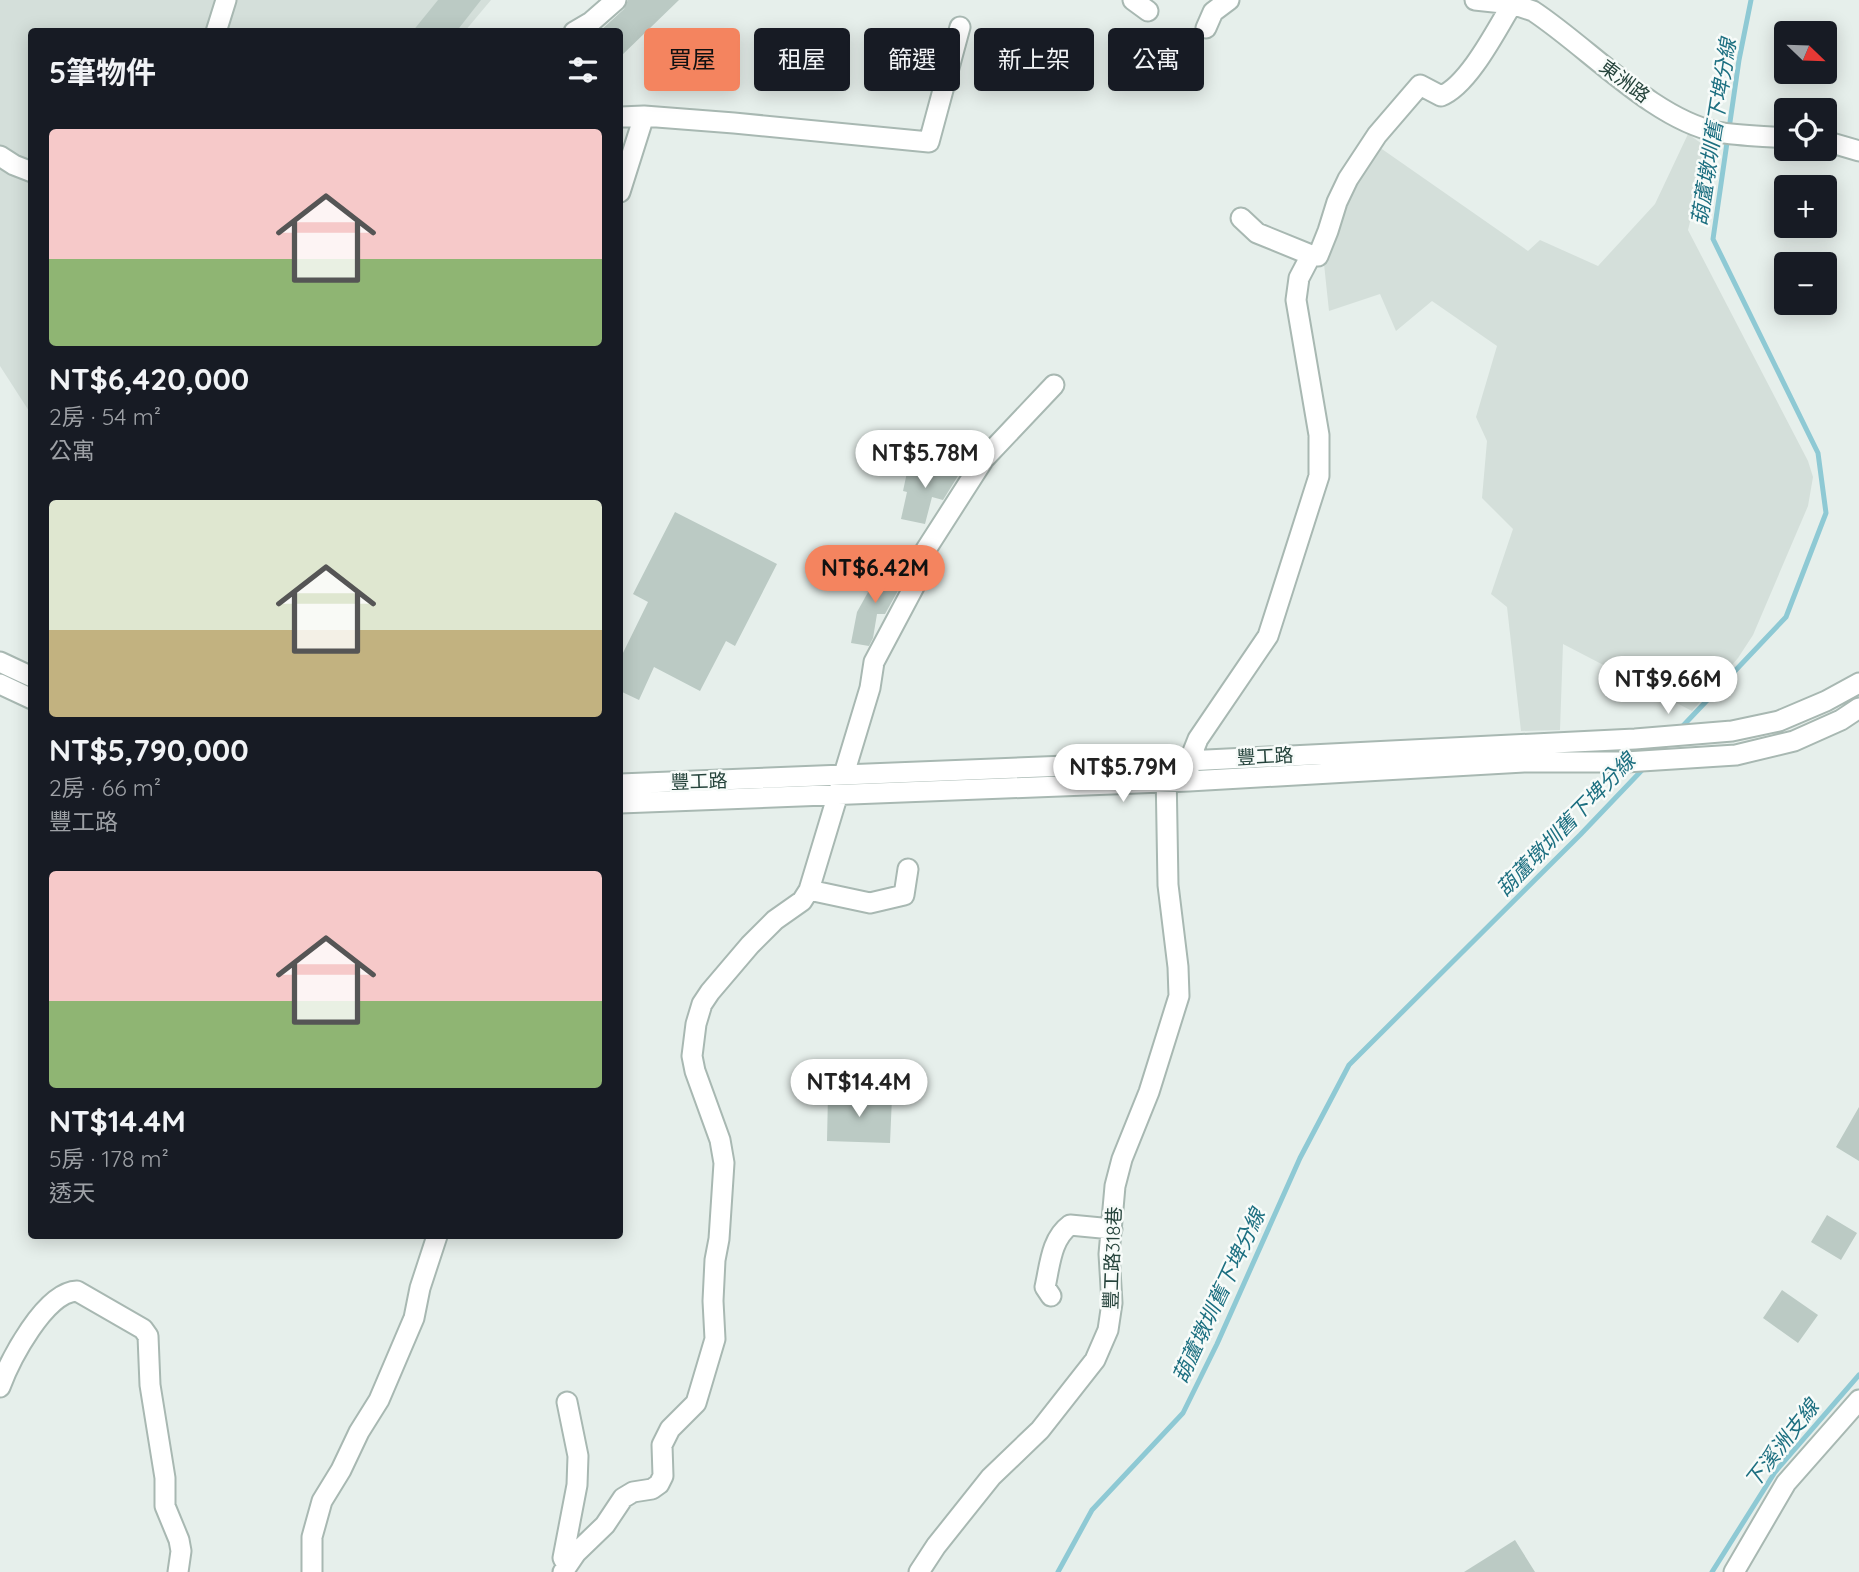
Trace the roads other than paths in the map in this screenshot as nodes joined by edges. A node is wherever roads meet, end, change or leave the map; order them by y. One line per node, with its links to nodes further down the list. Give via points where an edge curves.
1 (226, 0): 7 (street)
2 (617, 0): 8 (street)
3 (1229, 0): 9 (street, via 1213,12)
4 (1475, 0): 5 (street, 東洲路)
5 (1512, 4): 12 (street, 東洲路, via 1541,16 1661,108 1726,133); 19 (street, via 1451,92 1441,96 1420,85 1377,135 1342,190 1318,256)
6 (960, 27): 10 (street, via 929,142)
7 (217, 28)
8 (581, 28)
9 (1206, 28)
10 (644, 116): 11 (street); 17 (street)
11 (623, 117)
12 (1774, 137)
13 (1837, 145): 14 (street)
14 (1859, 151)
15 (0, 156): 16 (street)
16 (28, 171)
17 (623, 182)
18 (1241, 218): 19 (street, via 1257,233)
19 (1311, 255): 27 (street, via 1299,278 1296,300 1320,435 1319,475 1268,636 1198,739)
20 (1054, 385): 29 (street, via 984,459 918,562 925,566 874,662)
21 (0, 662): 22 (street)
22 (28, 675)
23 (1859, 682): 27 (street, 豐工路, via 1779,720 1732,731)
24 (0, 684): 25 (street)
25 (28, 697)
26 (1859, 708): 30 (street, 豐工路, via 1794,741 1736,755)
27 (1190, 759): 28 (street, 豐工路); 30 (street)
28 (1166, 762): 29 (street, 豐工路); 31 (street, 豐工路318巷)
29 (842, 775): 32 (street, 豐工路); 33 (street)
30 (1189, 781): 31 (street, 豐工路)
31 (1167, 782): 33 (street, 豐工路); 37 (street, 豐工路318巷, via 1168,885 1179,996 1122,1159)
32 (623, 784)
33 (839, 795): 34 (street, 豐工路); 36 (street)
34 (623, 803)
35 (908, 869): 36 (street, via 904,895 870,903)
36 (809, 890): 43 (street, via 750,944 710,992 696,1024 692,1056 724,1163 715,1260 715,1339 699,1394 691,1411 670,1429 662,1445 659,1484 623,1498)
37 (1112, 1229): 39 (street, via 1070,1225 1063,1230 1054,1244 1045,1287); 46 (street, 豐工路318巷, via 1111,1317 1095,1360 1040,1430 991,1477)
38 (435, 1239): 45 (street, via 414,1318 379,1400 322,1501 312,1537)
39 (1051, 1296)
40 (0, 1387): 44 (street, via 9,1363 47,1307 69,1291 77,1291 143,1329 148,1336 165,1506 181,1551)
41 (1859, 1400): 47 (street, via 1786,1483)
42 (567, 1402): 43 (street, via 578,1456)
43 (565, 1568)
44 (178, 1572)
45 (312, 1572)
46 (919, 1572)
47 (1734, 1572)

